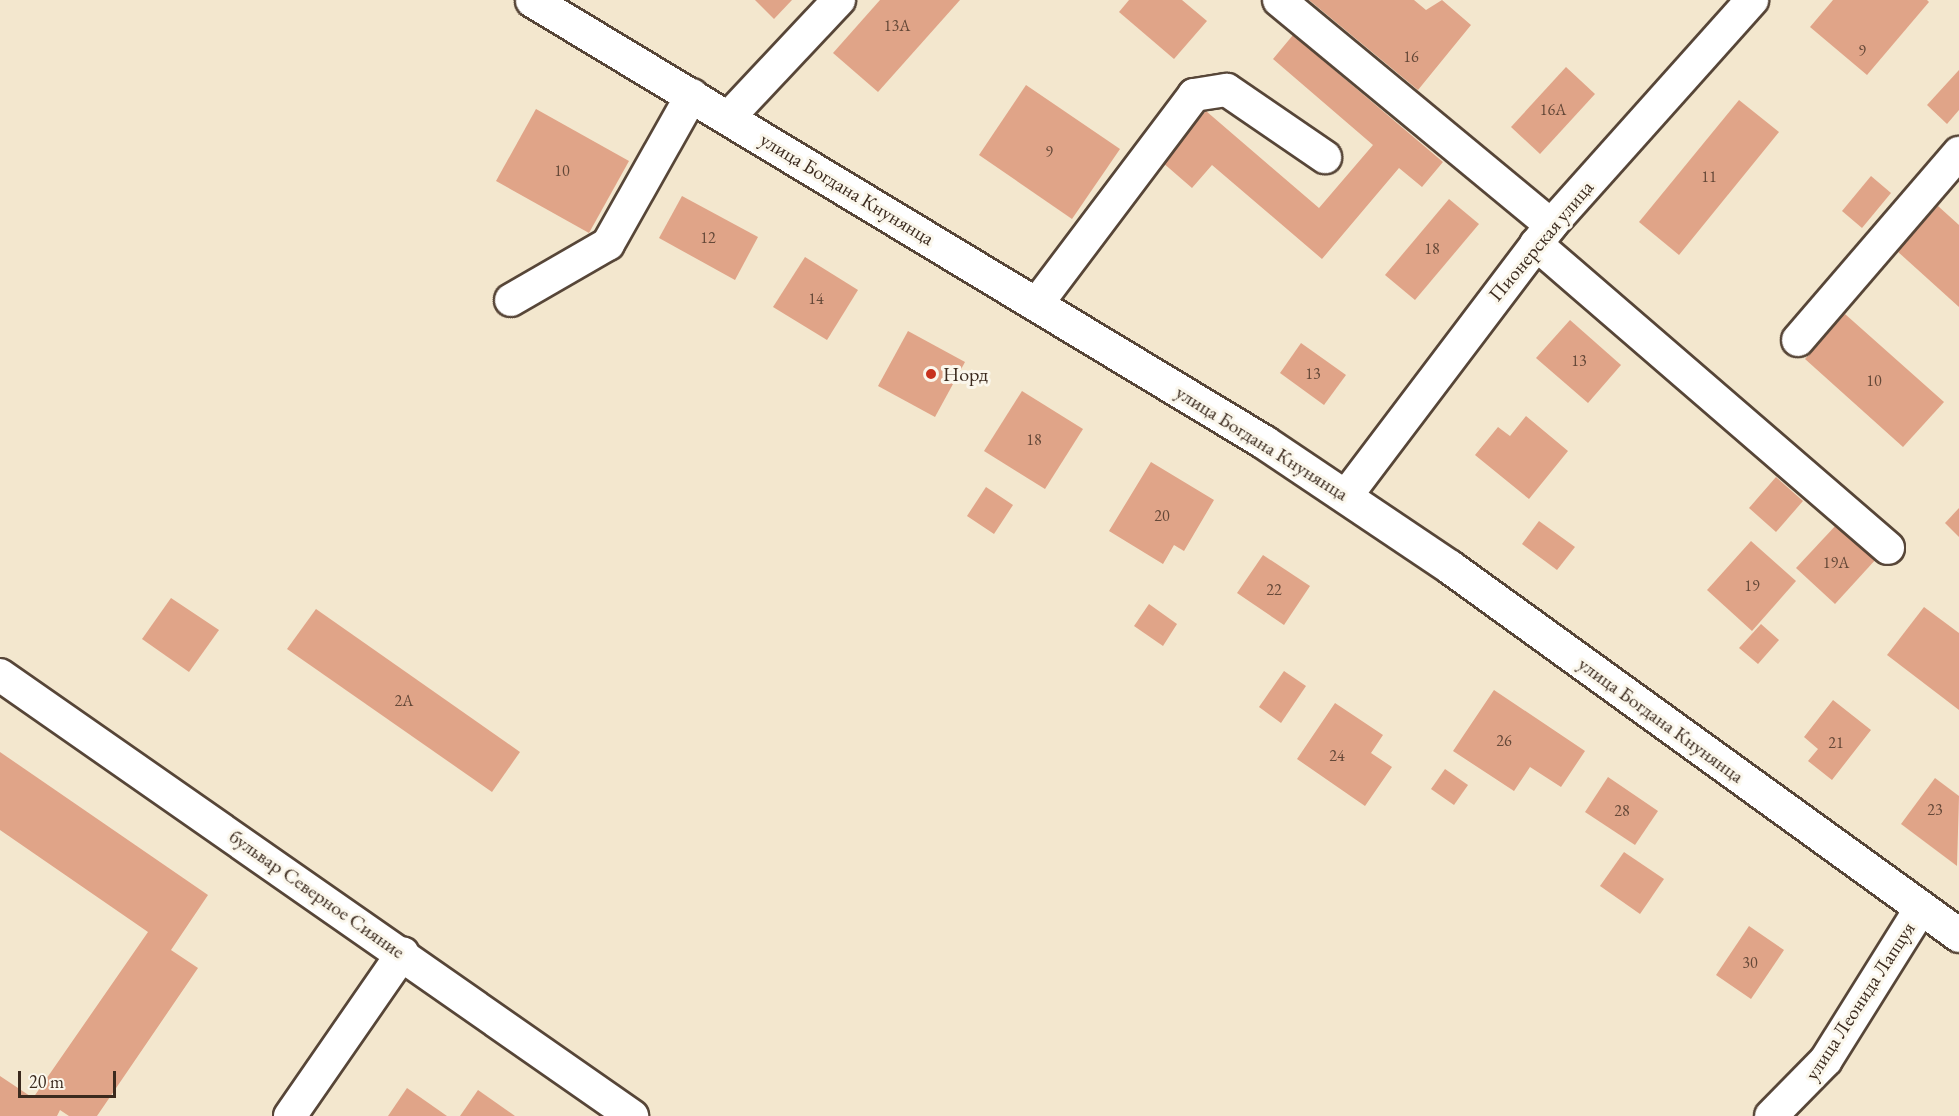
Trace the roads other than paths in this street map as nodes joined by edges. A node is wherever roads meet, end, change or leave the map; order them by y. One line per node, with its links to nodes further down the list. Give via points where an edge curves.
1 (532, 0): 5 (main road, улица Богдана Кнунянца)
2 (839, 0): 6 (street)
3 (1279, 0): 9 (street)
4 (1752, 0): 9 (street, Пионерская улица)
5 (692, 95): 6 (main road, улица Богдана Кнунянца); 10 (street, via 608,244)
6 (729, 117): 11 (main road, улица Богдана Кнунянца)
7 (1959, 153): 12 (street)
8 (1324, 156): 11 (street, via 1227,90 1194,95)
9 (1543, 235): 13 (street, Пионерская улица); 14 (street)
10 (511, 300)
11 (1036, 305): 13 (main road, улица Богдана Кнунянца)
12 (1797, 340)
13 (1346, 496): 16 (main road, улица Богдана Кнунянца)
14 (1888, 548)
15 (0, 675): 18 (street, бульвар Северное Сияние)
16 (1921, 908): 17 (main road, улица Богдана Кнунянца); 21 (street, улица Леонида Лапцуя, via 1826,1060)
17 (1959, 935)
18 (403, 953): 19 (street); 20 (street, бульвар Северное Сияние)
19 (290, 1116)
20 (632, 1116)
21 (1771, 1116)

